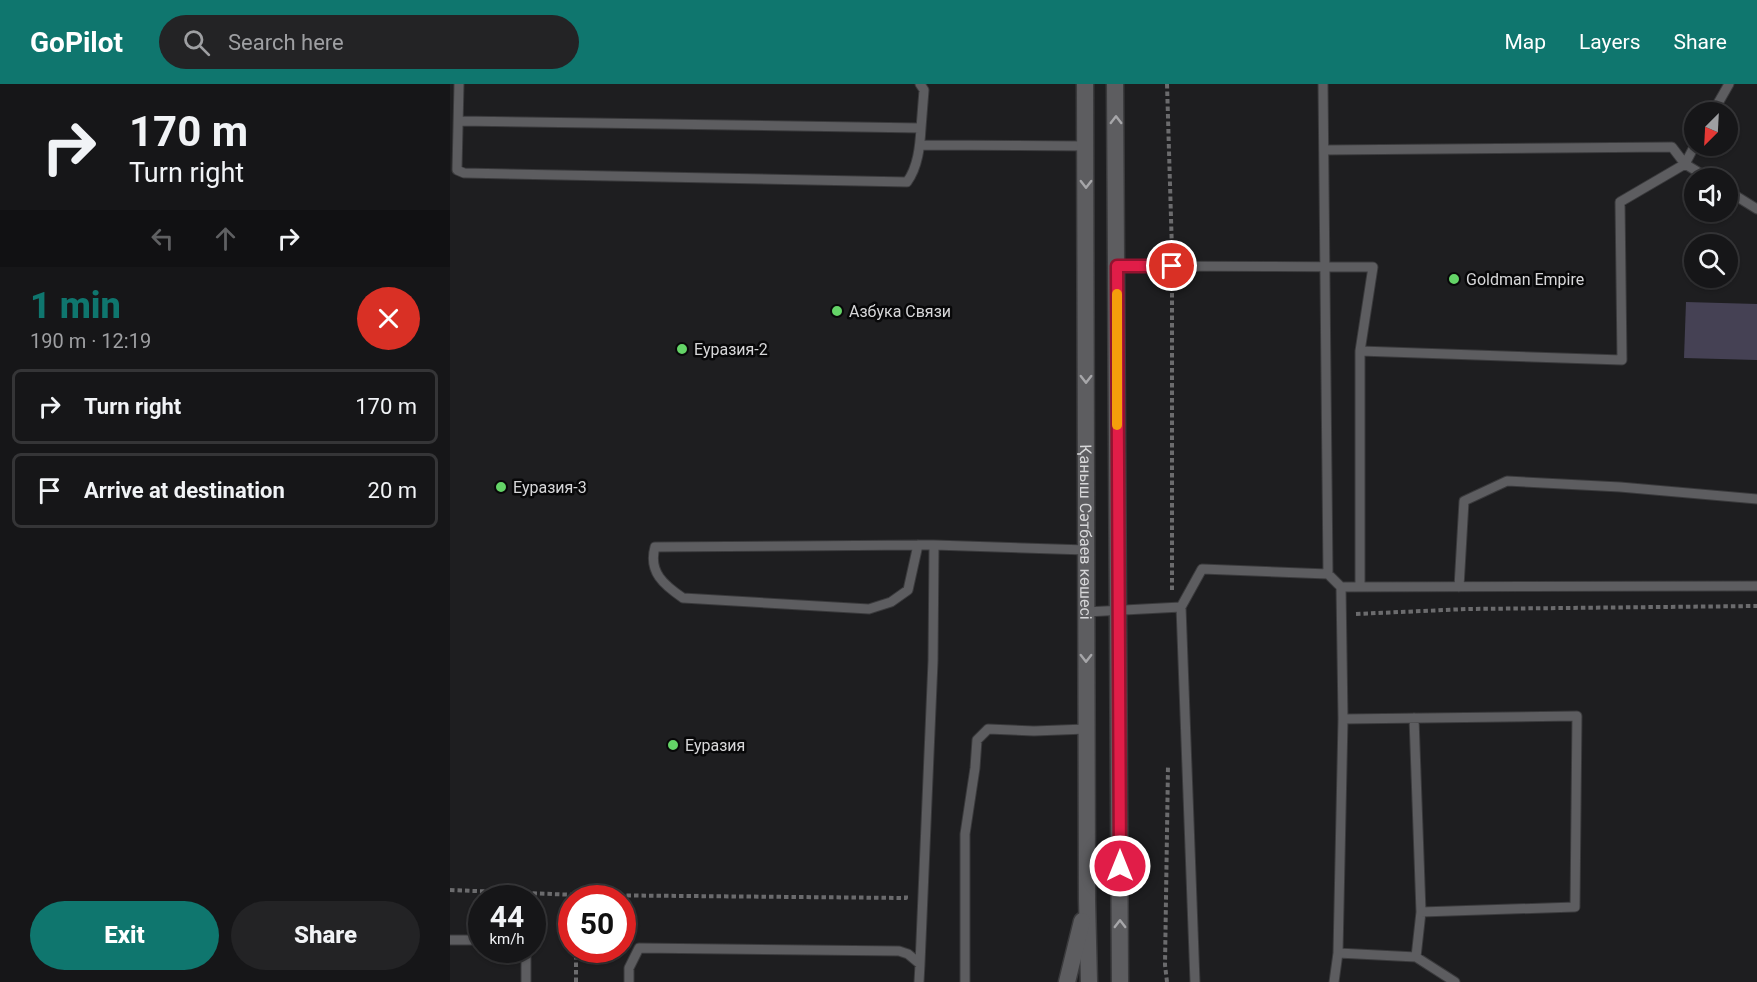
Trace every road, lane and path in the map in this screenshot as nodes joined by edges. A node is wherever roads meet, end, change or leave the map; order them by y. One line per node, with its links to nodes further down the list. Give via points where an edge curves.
1 (459, 84): 9 (lane)
2 (920, 84): 10 (lane, via 924,90)
3 (1085, 84): 12 (main road, Қаныш Сәтбаев көшесі)
4 (1116, 84): 19 (main road, Қаныш Сәтбаев көшесі, one-way to 4)
5 (1167, 84): 20 (path)
6 (1323, 84): 13 (lane)
7 (1730, 84): 8 (lane)
8 (1719, 102)
9 (459, 121): 10 (lane); 11 (lane, via 457,170 472,174 907,182 913,174)
10 (921, 128): 11 (lane)
11 (920, 145): 12 (lane)
12 (1086, 146): 26 (main road, Қаныш Сәтбаев көшесі, one-way to 26)
13 (1324, 150): 15 (lane, via 1672,147); 21 (lane)
14 (1689, 156): 15 (lane)
15 (1685, 164): 16 (lane); 22 (lane, via 1620,202 1622,360)
16 (1692, 168)
17 (1738, 197): 18 (lane)
18 (1757, 209)
19 (1117, 266): 20 (lane); 34 (main road, Қаныш Сәтбаев көшесі)
20 (1172, 266): 21 (lane); 33 (path)
21 (1325, 268): 22 (lane, via 1373,267); 27 (lane)
22 (1360, 351): 31 (lane)
23 (1757, 499): 28 (lane, via 1507,481 1464,501)
24 (918, 545): 24 (lane, via 655,547 652,556 654,571 665,586 683,598 869,609 891,602 908,590); 25 (lane)
25 (934, 545): 26 (lane); 53 (lane)
26 (1086, 550): 35 (main road, Қаныш Сәтбаев көшесі)
27 (1328, 574): 30 (lane); 33 (lane, via 1202,569)
28 (1459, 586): 29 (lane); 31 (lane)
29 (1757, 586)
30 (1341, 587): 31 (lane); 36 (lane)
31 (1360, 587)
32 (1757, 606): 36 (path, via 1467,609)
33 (1176, 607): 34 (lane); 63 (lane)
34 (1118, 609): 35 (lane); 61 (main road, Қаныш Сәтбаев көшесі, one-way to 34)
35 (1086, 612): 39 (main road, Қаныш Сәтбаев көшесі, one-way to 39)
36 (1341, 615): 38 (lane)
37 (1414, 718): 38 (lane); 46 (lane); 46 (lane, via 1577,716 1575,907)
38 (1343, 719): 49 (lane)
39 (1086, 729): 45 (main road, Қаныш Сәтбаев көшесі); 58 (lane, via 988,729 977,740 966,834)
40 (1168, 762): 62 (path)
41 (906, 886): 44 (path, via 906,898)
42 (450, 890): 43 (path)
43 (558, 896)
44 (636, 897)
45 (1087, 900): 59 (main road); 60 (main road, Қаныш Сәтбаев көшесі)
46 (1421, 912): 50 (lane)
47 (450, 940): 48 (lane)
48 (468, 940)
49 (1338, 953): 50 (lane); 64 (lane)
50 (1416, 957): 65 (lane)
51 (526, 963): 54 (lane)
52 (576, 963): 55 (path)
53 (920, 964): 56 (lane, via 898,951 639,948 629,968); 57 (lane)
54 (526, 982)
55 (576, 982)
56 (629, 982)
57 (919, 982)
58 (965, 982)
59 (1067, 982)
60 (1089, 982)
61 (1120, 982)
62 (1167, 982)
63 (1195, 982)
64 (1334, 982)
65 (1455, 982)

